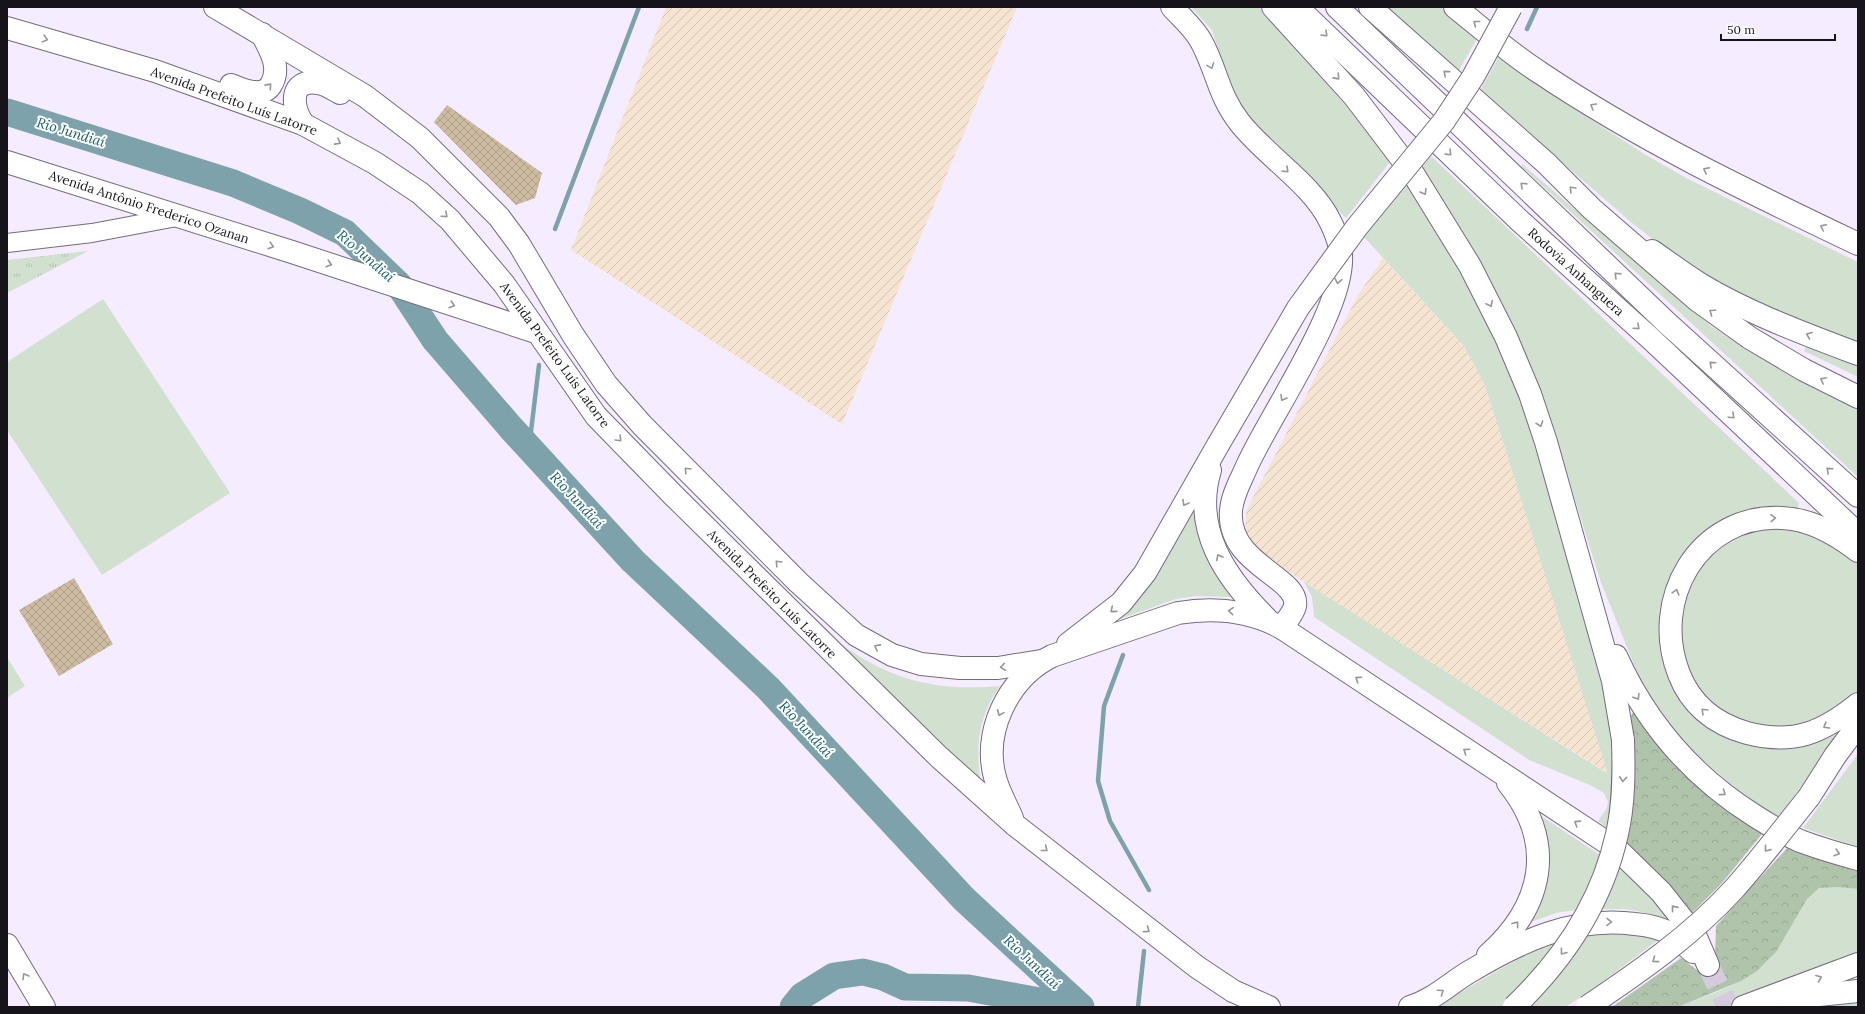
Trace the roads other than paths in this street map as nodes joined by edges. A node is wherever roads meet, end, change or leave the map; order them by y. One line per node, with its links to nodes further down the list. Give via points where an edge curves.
1 (215, 7): 10 (main road, Avenida Prefeito Luís Latorre)
2 (1172, 7): 27 (main road, one-way to 27, via 1202,42 1228,108 1247,132 1315,199 1330,220 1341,249 1340,273 1333,301 1300,368 1256,447 1234,495 1231,510 1231,528 1248,556 1287,586 1294,595 1295,605)
3 (1274, 7): 26 (main road, one-way to 26, via 1354,96 1414,175 1490,303 1530,394 1544,435)
4 (1297, 7): 24 (main road, Rodovia Anhanguera, one-way to 24, via 1520,221 1650,338)
5 (1337, 7): 23 (main road, Rodovia Anhanguera, one-way to 5, via 1667,324)
6 (1370, 7): 15 (main road, one-way to 6, via 1546,163)
7 (1455, 7): 18 (main road, one-way to 7, via 1665,149 1538,72)
8 (1511, 7): 22 (main road, bridge, via 1473,77 1444,121 1357,227 1298,308)
9 (7, 28): 11 (main road, Avenida Prefeito Luís Latorre, one-way to 11)
10 (262, 34): 11 (main road, one-way to 10, via 136,54 248,91 264,91 270,87 276,72); 14 (main road, Avenida Prefeito Luís Latorre, via 365,96 420,138)
11 (98, 54): 12 (main road, Avenida Prefeito Luís Latorre, via 208,89)
12 (303, 124): 14 (main road, via 295,108 294,99 297,91 302,85 310,82 330,86); 19 (main road, Avenida Prefeito Luís Latorre, one-way to 19, via 376,163 420,193 445,215 504,284)
13 (7, 162): 16 (main road, Avenida Antônio Frederico Ozanan)
14 (448, 167): 28 (main road, Avenida Prefeito Luís Latorre, one-way to 14, via 998,668 921,664 892,655 856,635 798,582 642,425 606,384 503,222)
15 (1592, 209): 20 (main road, one-way to 15, via 1782,324 1701,284); 21 (main road, one-way to 15, via 1804,370 1744,334 1697,300)
16 (177, 217): 17 (street); 19 (main road, Avenida Antônio Frederico Ozanan, one-way to 19)
17 (7, 243)
18 (1858, 244)
19 (536, 332): 34 (main road, Avenida Prefeito Luís Latorre, one-way to 34, via 596,416 933,752)
20 (1858, 354)
21 (1858, 397)
22 (1218, 445): 27 (main road, one-way to 22, via 1247,599 1227,572 1217,555 1210,534 1204,495); 28 (main road, one-way to 28, via 1145,573 1133,589 1110,613)
23 (1858, 496)
24 (1858, 534)
25 (1858, 551): 29 (main road, one-way to 25, via 1820,730 1799,736 1755,735 1732,729 1711,718 1696,703 1683,684 1670,638 1671,613 1683,575 1708,542 1732,526 1754,520 1782,518 1805,522 1838,536)
26 (1590, 598): 35 (main road, one-way to 35, via 1626,680 1665,739 1685,760 1710,784 1764,821 1800,840); 43 (main road, one-way to 43, bridge, via 1613,681 1623,740 1624,773 1617,835 1592,904 1575,936 1552,967)
27 (1275, 624): 28 (main road, one-way to 28, via 1240,611 1199,610 1178,613); 32 (main road, one-way to 27)
28 (1047, 659): 34 (main road, one-way to 34, via 1022,680 1008,697 998,714 993,733 992,754 996,780)
29 (1858, 704)
30 (1858, 726): 33 (main road)
31 (1858, 742): 33 (main road)
32 (1499, 772): 38 (main road, one-way to 32, via 1503,941 1526,911 1535,887 1538,846 1521,799); 38 (main road, one-way to 32, via 1529,940 1563,928 1595,922 1649,926 1672,934 1708,965 1695,935 1661,892 1618,850)
33 (1809, 797): 44 (main road, one-way to 44, bridge, via 1738,884 1697,924 1664,954)
34 (1015, 825): 40 (main road, Avenida Prefeito Luís Latorre, one-way to 40, via 1197,967 1234,991)
35 (1858, 859)
36 (7, 945): 41 (main road, one-way to 36)
37 (1858, 964): 45 (main road, one-way to 37)
38 (1469, 972): 42 (main road, one-way to 38, via 1434,997)
39 (1858, 991): 46 (main road, via 1809,996)
40 (1265, 1006)
41 (44, 1007)
42 (1410, 1007)
43 (1514, 1007)
44 (1586, 1007)
45 (1743, 1007)
46 (1760, 1007)

